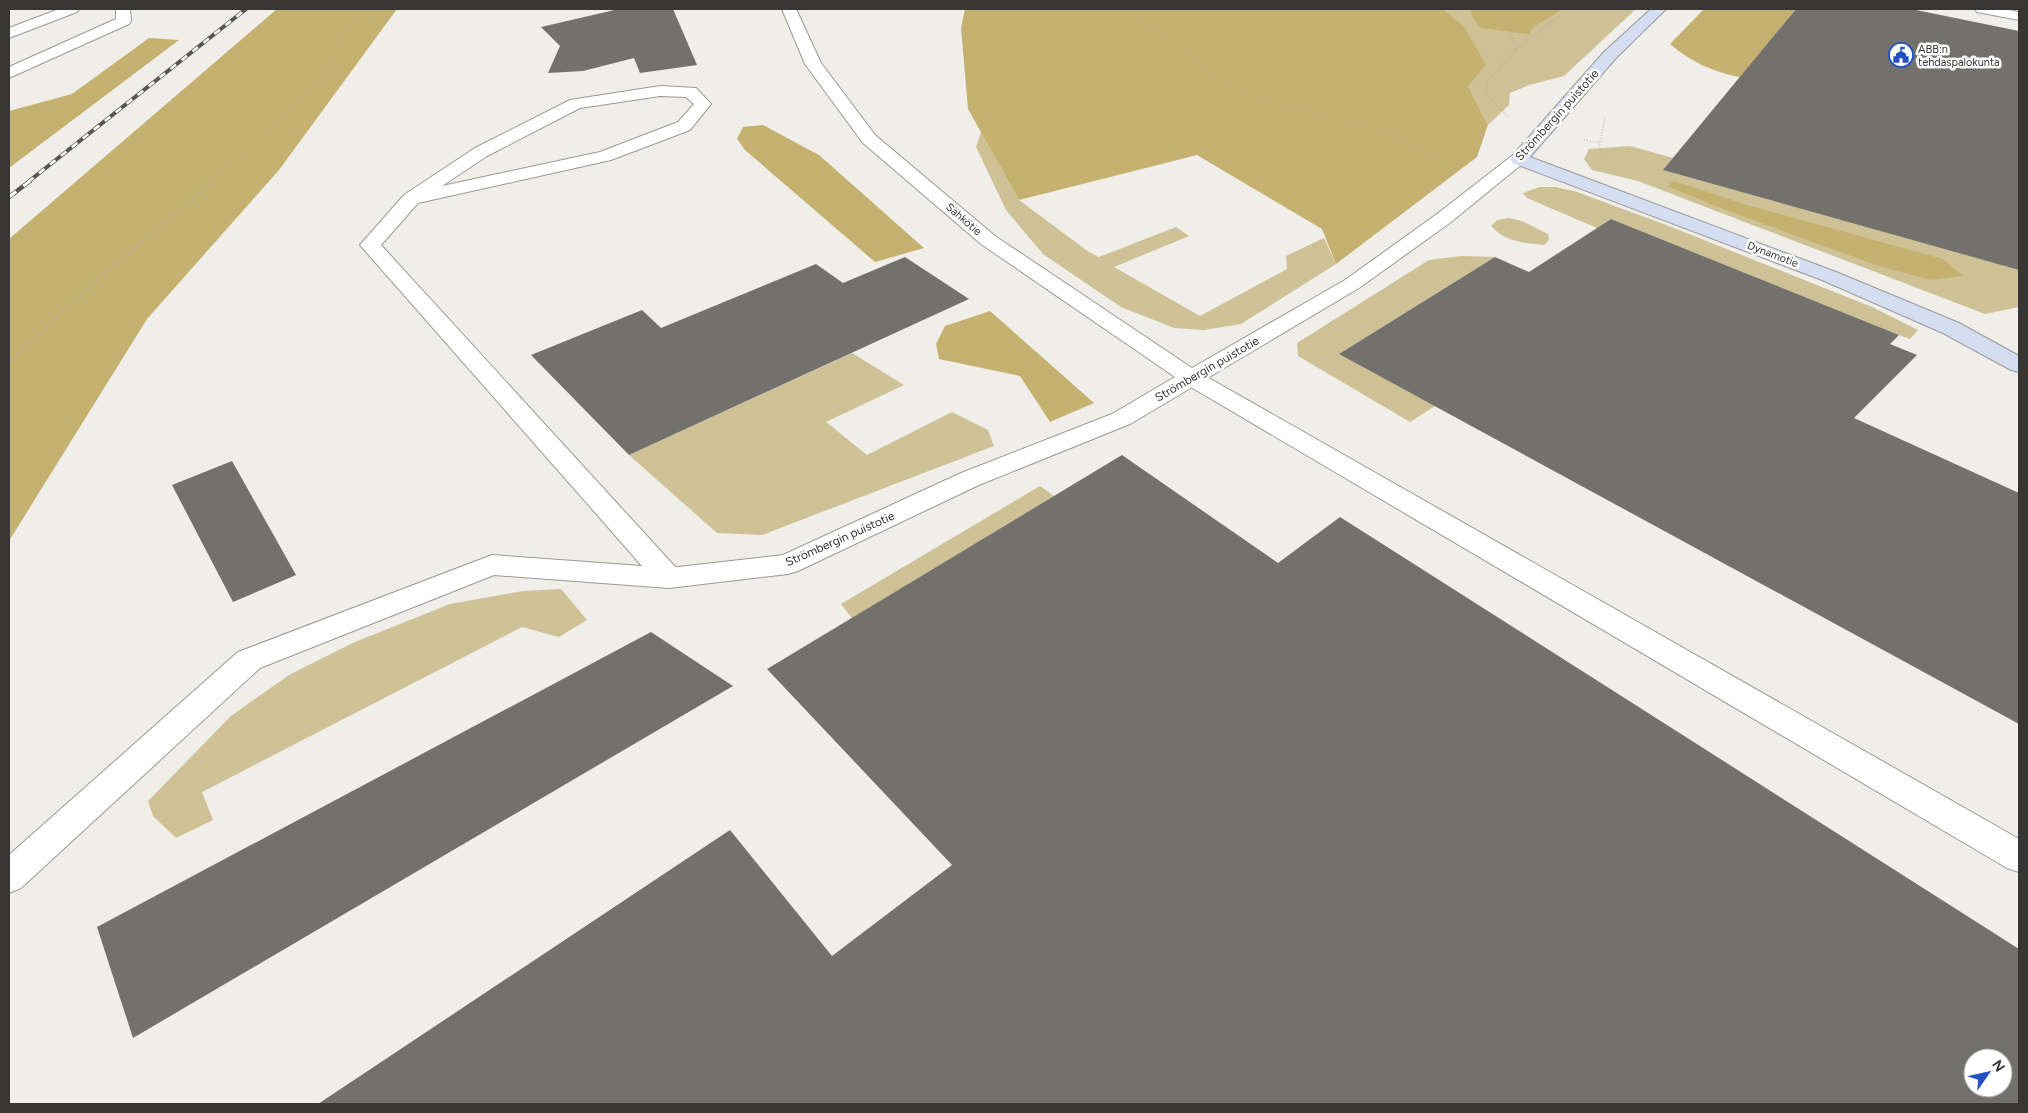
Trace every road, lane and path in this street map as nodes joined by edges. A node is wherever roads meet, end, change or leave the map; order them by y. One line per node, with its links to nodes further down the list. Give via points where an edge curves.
1 (72, 9): 11 (street)
2 (124, 9): 13 (street, via 124,21)
3 (364, 9): 21 (path, via 343,30 326,76 184,207 97,279)
4 (789, 9): 23 (street, Sähkötie, via 813,64 870,139 988,240)
5 (1123, 9): 19 (path, via 1158,29 1200,66 1240,91 1270,103 1356,123)
6 (1505, 9): 12 (path)
7 (1569, 9): 12 (path)
8 (1659, 9): 15 (street, Strömbergin puistotie, via 1610,55)
9 (1982, 9): 10 (street)
10 (2019, 16)
11 (9, 33)
12 (1516, 49): 15 (path, via 1487,82 1486,94 1505,116)
13 (9, 73)
14 (1605, 115): 16 (path)
15 (1545, 130): 16 (path); 18 (street, Strömbergin puistotie)
16 (1600, 144): 17 (path)
17 (1603, 155)
18 (1519, 159): 19 (street, Strömbergin puistotie); 22 (street, Dynamotie, via 1829,276 1951,328)
19 (1493, 180): 23 (street, Strömbergin puistotie, via 1352,284)
20 (411, 199): 20 (street, via 605,156 684,126 703,104 690,92 660,91 576,104 481,152); 24 (street, via 370,245)
21 (9, 364)
22 (2019, 364)
23 (1192, 378): 24 (street, Strömbergin puistotie, via 1121,419 970,479 788,564); 25 (street, Sähkötie)
24 (669, 578): 26 (street, Strömbergin puistotie, via 492,566 249,660)
25 (2019, 857)
26 (9, 877)

